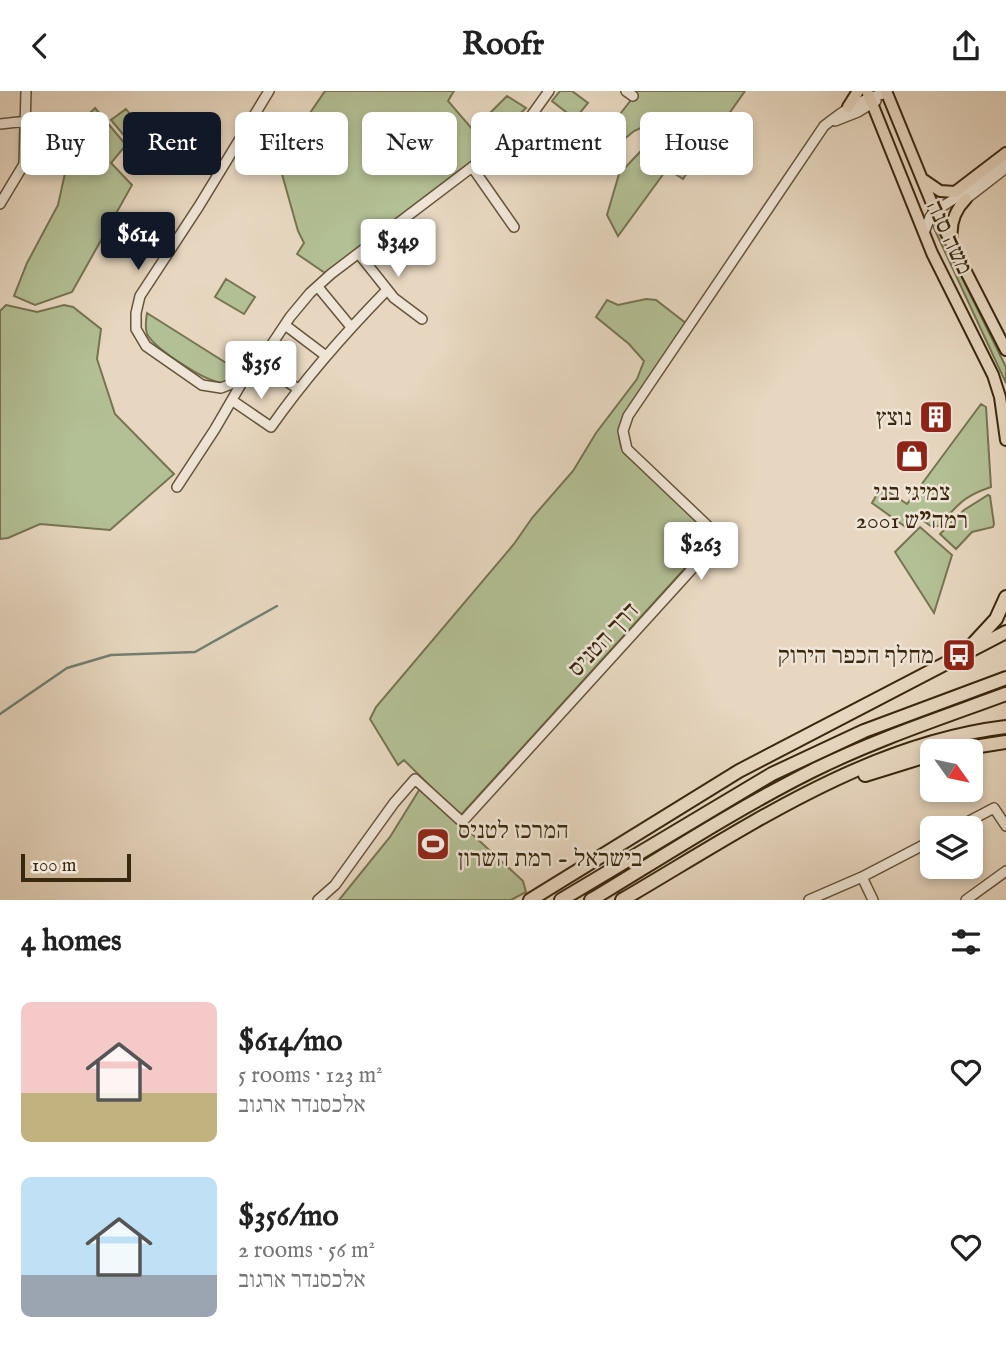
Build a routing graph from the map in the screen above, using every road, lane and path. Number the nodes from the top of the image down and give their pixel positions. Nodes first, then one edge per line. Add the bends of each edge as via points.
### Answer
1 (26, 91) edge
2 (269, 91) edge
3 (549, 91) edge
4 (887, 92) edge
5 (866, 96) edge
6 (853, 109) junction
7 (27, 112) edge
8 (534, 112) edge
9 (21, 122) edge
10 (0, 124) edge
11 (888, 147) junction
12 (1006, 153) edge
13 (1006, 159) edge
14 (471, 168) edge
15 (1006, 168) edge
16 (21, 170) edge
17 (478, 175) edge
18 (920, 176) junction
19 (966, 199) joint
20 (0, 204) edge
21 (935, 211) junction
22 (514, 227) dead end
23 (924, 233) junction
24 (954, 247) junction
25 (359, 254) junction
26 (318, 286) junction
27 (387, 290) junction
28 (422, 319) dead end
29 (285, 325) junction
30 (351, 327) junction
31 (1006, 350) edge
32 (326, 356) junction
33 (259, 362) junction
34 (244, 379) junction
35 (298, 389) junction
36 (233, 401) junction
37 (1006, 440) edge
38 (177, 487) dead end
39 (1006, 597) edge
40 (1006, 632) edge
41 (960, 656) junction
42 (1006, 678) edge
43 (1006, 694) edge
44 (1006, 727) edge
45 (1006, 739) edge
46 (984, 744) edge
47 (920, 758) edge
48 (777, 811) junction
49 (979, 816) edge
50 (1006, 826) edge
51 (920, 847) edge
52 (1006, 871) edge
53 (862, 877) junction
54 (318, 900) edge
55 (530, 900) edge
56 (561, 900) edge
57 (591, 900) edge
58 (622, 900) edge
59 (809, 900) edge
60 (873, 900) edge
61 (966, 900) edge

1 - 7 street
2 - 34 street via 140,296 136,313 136,329 146,346 202,385 221,388
3 - 8 street
4 - 5 street, דרך הטניס
4 - 18 main road, משה סנה
5 - 6 main road
5 - 6 street, דרך הטניס
5 - 11 main road, משה סנה
6 - 11 street via 872,116
6 - 54 street, דרך הטניס via 824,126 628,416 623,431 627,449 706,522 712,534 708,548 464,820 415,779 335,885
9 - 10 street
11 - 23 main road, משה סנה
12 - 18 main road via 955,192 940,191
13 - 21 street
14 - 25 street
15 - 19 street
16 - 20 street
17 - 22 street
18 - 21 main road, משה סנה
19 - 24 main road via 952,225
21 - 23 street
21 - 24 main road, משה סנה
23 - 37 main road, משה סנה via 993,376
24 - 31 main road, משה סנה
25 - 26 street
25 - 27 street
26 - 29 street
26 - 30 street
27 - 28 street
27 - 30 street
29 - 32 street
29 - 33 street
30 - 32 street
32 - 35 street
33 - 34 street
33 - 35 street
34 - 36 street
35 - 36 street via 271,427
36 - 38 street
39 - 41 highway via 986,632
40 - 41 highway
41 - 55 highway via 739,771
42 - 56 highway via 864,731 772,774
43 - 57 highway via 814,770
44 - 48 highway via 879,760
45 - 46 highway
47 - 48 highway
48 - 58 highway
49 - 50 street via 995,808
51 - 53 street
52 - 61 street
53 - 59 street
53 - 60 street

